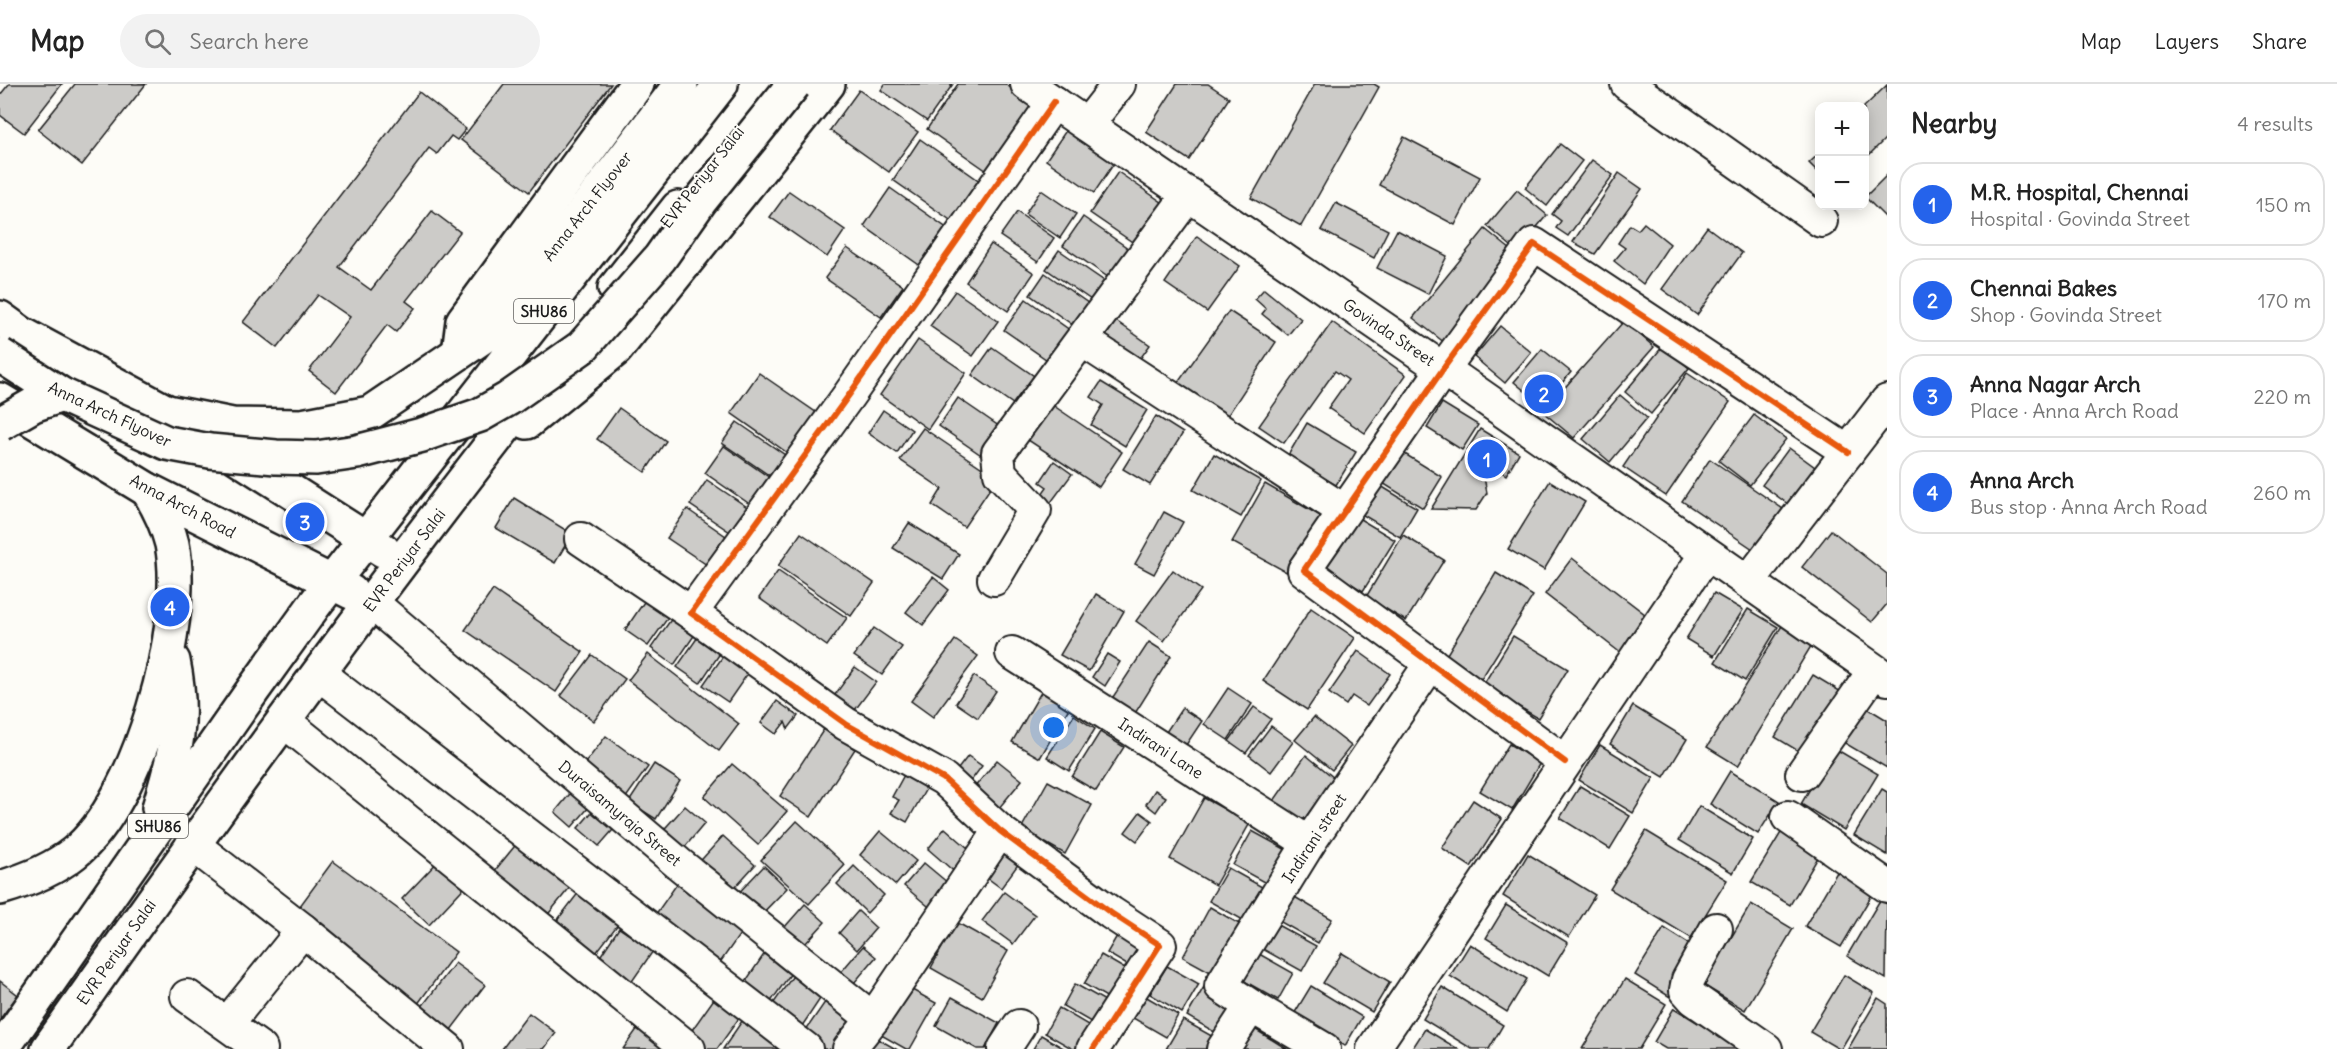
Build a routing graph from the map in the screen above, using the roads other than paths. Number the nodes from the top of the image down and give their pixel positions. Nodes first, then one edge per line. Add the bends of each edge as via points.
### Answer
1 (638, 84) edge
2 (681, 84) edge
3 (721, 84) edge
4 (776, 84) edge
5 (794, 84) edge
6 (828, 84) edge
7 (1028, 84) edge
8 (1119, 84) edge
9 (1627, 84) edge
10 (1054, 102) junction
11 (1087, 125) junction
12 (1189, 194) junction
13 (1821, 221) dead end
14 (503, 316) junction
15 (7, 336) edge
16 (1082, 340) junction
17 (459, 352) junction
18 (0, 367) edge
19 (1443, 369) junction
20 (96, 375) junction
21 (492, 376) junction
22 (62, 395) junction
23 (0, 400) edge
24 (1887, 401) edge
25 (167, 412) junction
26 (0, 424) edge
27 (62, 438) junction
28 (1848, 452) junction
29 (479, 460) junction
30 (148, 490) junction
31 (1344, 511) junction
32 (366, 538) junction
33 (581, 538) dead end
34 (1706, 555) junction
35 (402, 563) junction
36 (994, 579) dead end
37 (1748, 582) junction
38 (332, 583) junction
39 (372, 603) junction
40 (691, 613) junction
41 (170, 645) junction
42 (1012, 653) dead end
43 (1431, 663) junction
44 (319, 674) junction
45 (1880, 675) edge
46 (284, 721) junction
47 (1565, 762) junction
48 (1803, 774) dead end
49 (1788, 817) dead end
50 (1000, 831) junction
51 (151, 835) junction
52 (1309, 843) junction
53 (192, 844) junction
54 (1887, 886) edge
55 (0, 888) edge
56 (1716, 929) dead end
57 (303, 930) junction
58 (187, 996) dead end
59 (1251, 1006) junction
60 (873, 1019) junction
61 (240, 1039) edge
62 (2, 1049) edge
63 (48, 1049) edge
64 (448, 1049) edge
65 (689, 1049) edge
66 (806, 1049) edge
67 (849, 1049) edge
68 (1093, 1049) edge
69 (1223, 1049) edge
70 (1324, 1049) edge
71 (1373, 1049) edge
72 (1766, 1049) edge

1 - 17 main road via 463,321
2 - 14 main road, Anna Arch Flyover
3 - 21 main road, SHU86
4 - 29 main road, EVR Periyar Salai / SHU86
5 - 22 main road, Anna Arch Flyover, bridge via 700,201 660,258 582,347 480,415 357,452 276,458 167,443
6 - 29 main road via 616,350
7 - 10 street, Govinda Street
8 - 11 street
9 - 13 street
10 - 11 street, Govinda Street
10 - 40 street
11 - 12 street, Govinda Street
12 - 16 street
12 - 19 street, Govinda Street
14 - 17 main road, Anna Arch Flyover
14 - 21 main road
15 - 18 main road
15 - 20 main road
15 - 22 main road, Anna Arch Flyover, bridge
16 - 31 street
16 - 36 street via 998,453 1000,473 1035,510
17 - 25 main road via 370,412 302,426 232,425
19 - 28 street via 1534,244
19 - 31 street
19 - 34 street, Govinda Street
20 - 25 main road
20 - 27 main road
21 - 32 main road, SHU86
22 - 26 main road, bridge via 33,405
23 - 27 main road, Anna Arch Road
24 - 28 street
25 - 32 main road
27 - 30 main road, Anna Arch Road
28 - 37 street
29 - 35 main road, EVR Periyar Salai / SHU86
30 - 38 main road, Anna Arch Road
30 - 41 main road via 165,519 172,545
31 - 43 street via 1304,570
32 - 35 main road
32 - 38 main road, SHU86
33 - 40 street
34 - 37 street, Govinda Street
34 - 47 street
35 - 39 main road, EVR Periyar Salai / SHU86
37 - 45 street, Govinda Street
38 - 39 main road, Anna Arch Road
38 - 51 main road, SHU86
39 - 44 main road, EVR Periyar Salai / SHU86
39 - 60 street, Duraisamyraja Street via 678,863
40 - 50 street via 846,724 944,779
41 - 51 main road via 178,685 179,732
41 - 55 main road via 127,783 113,809 74,854 24,881
42 - 52 street, Indirani Lane
43 - 47 street
43 - 52 street, Indirani street
44 - 46 main road, EVR Periyar Salai / SHU86
44 - 66 street
45 - 48 street
46 - 53 main road, EVR Periyar Salai / SHU86
46 - 65 street
47 - 71 street
49 - 54 street
50 - 60 street
50 - 68 street via 1160,945
51 - 62 main road, SHU86
52 - 59 street, Indirani street via 1221,986
53 - 57 street
53 - 63 main road, EVR Periyar Salai / SHU86
56 - 72 street via 1686,990
57 - 61 street
57 - 64 street
58 - 61 street
59 - 69 street
59 - 70 street, Indirani street
60 - 67 street

